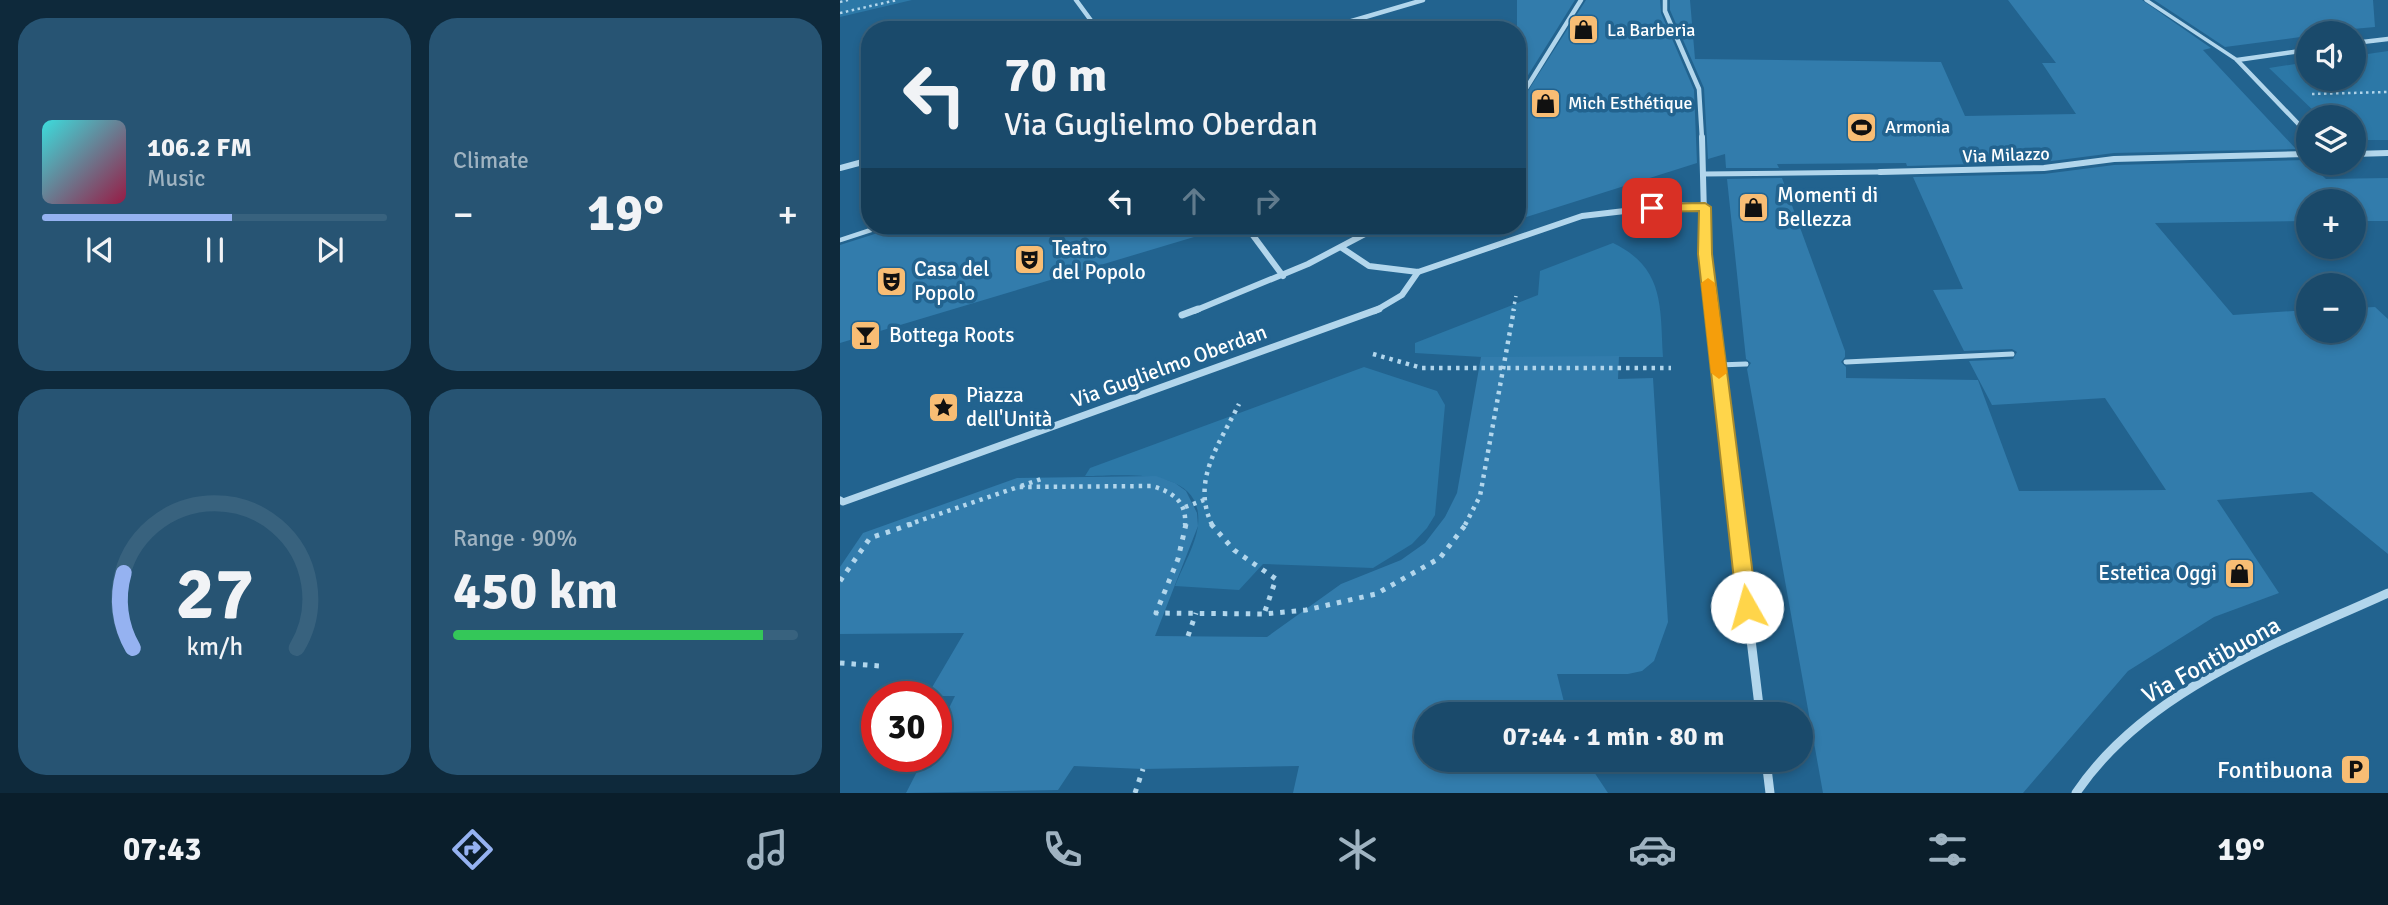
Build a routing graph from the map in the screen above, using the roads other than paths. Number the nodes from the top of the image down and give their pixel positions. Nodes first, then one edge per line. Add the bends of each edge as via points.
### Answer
1 (1076, 0) edge
2 (1423, 0) edge
3 (1581, 0) edge
4 (1665, 0) edge
5 (2146, 0) edge
6 (1091, 21) edge
7 (1352, 21) edge
8 (2388, 39) edge
9 (2366, 42) edge
10 (2296, 52) edge
11 (2237, 60) junction
12 (1526, 89) edge
13 (2296, 121) edge
14 (2366, 153) edge
15 (2388, 153) edge
16 (2296, 154) edge
17 (861, 162) edge
18 (840, 168) edge
19 (1880, 172) joint
20 (1704, 174) junction
21 (1705, 207) junction
22 (861, 233) edge
23 (1253, 235) edge
24 (1364, 235) edge
25 (840, 240) edge
26 (1342, 248) junction
27 (1418, 272) junction
28 (1283, 276) junction
29 (1182, 314) dead end
30 (2012, 354) dead end
31 (1846, 362) dead end
32 (1746, 364) dead end
33 (1718, 365) junction
34 (840, 500) edge
35 (2388, 593) edge
36 (1759, 702) edge
37 (1767, 772) edge
38 (1770, 793) edge
39 (2076, 793) edge

1 - 6 street
2 - 7 street
3 - 12 street
4 - 20 street via 1665,11 1699,89
5 - 11 lane
8 - 9 street
10 - 11 street
11 - 13 street
14 - 15 street
16 - 19 street, Via Milazzo
17 - 18 street
19 - 20 street, Via Milazzo
20 - 21 street
21 - 27 street via 1676,205 1583,216
21 - 33 street via 1705,254
22 - 25 lane
23 - 28 street
24 - 26 street
26 - 27 street via 1369,266
26 - 28 street
27 - 34 street, Via Guglielmo Oberdan via 1409,290 1377,310
28 - 29 street
30 - 31 lane
32 - 33 lane
33 - 36 street
35 - 39 street, Via Fontibuona via 2244,660 2164,708 2105,755
37 - 38 street

